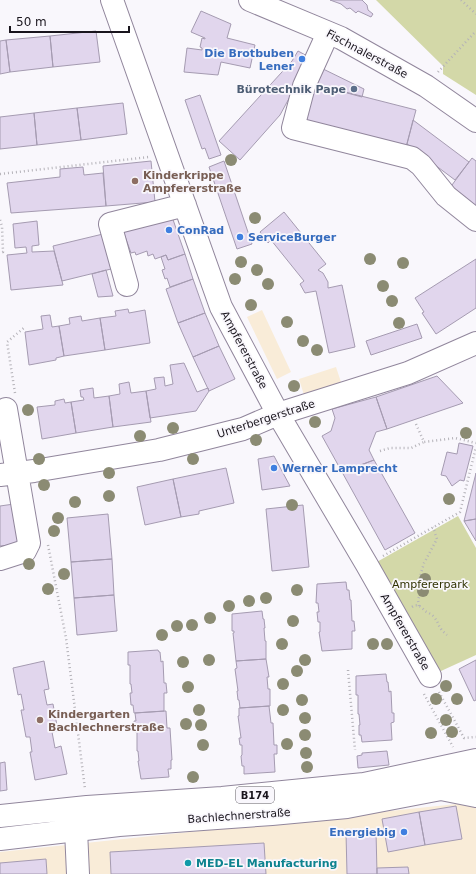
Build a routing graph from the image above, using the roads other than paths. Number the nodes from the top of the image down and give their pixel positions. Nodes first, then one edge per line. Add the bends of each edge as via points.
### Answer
1 (112, 0) edge
2 (250, 0) edge
3 (328, 33) junction
4 (476, 121) edge
5 (185, 204) junction
6 (476, 220) edge
7 (127, 285) dead end
8 (476, 343) edge
9 (10, 399) road end
10 (278, 414) junction
11 (8, 474) edge
12 (0, 559) edge
13 (430, 676) road end
14 (469, 762) edge
15 (476, 780) edge
16 (441, 790) junction
17 (476, 796) edge
18 (0, 816) edge
19 (76, 830) junction
20 (0, 839) edge
21 (78, 874) edge

1 - 5 street, Ampfererstraße
2 - 3 street, Fischnalerstraße
3 - 4 street, Fischnalerstraße via 426,86
3 - 6 street via 304,86 293,128 412,158 421,165 446,196
5 - 7 street via 110,224
5 - 10 street, Ampfererstraße via 221,306
8 - 10 street, Unterbergerstraße via 408,373
9 - 11 street
10 - 11 street, Unterbergerstraße via 243,429 159,450
10 - 13 street, Ampfererstraße
11 - 12 street via 29,543 25,551
14 - 18 street, Bachlechnerstraße / B174 via 364,784
15 - 16 street, Bachlechnerstraße / B174
16 - 17 street
16 - 19 street, Bachlechnerstraße / B174 via 347,807
19 - 20 street, Bachlechnerstraße / B174
19 - 21 street

